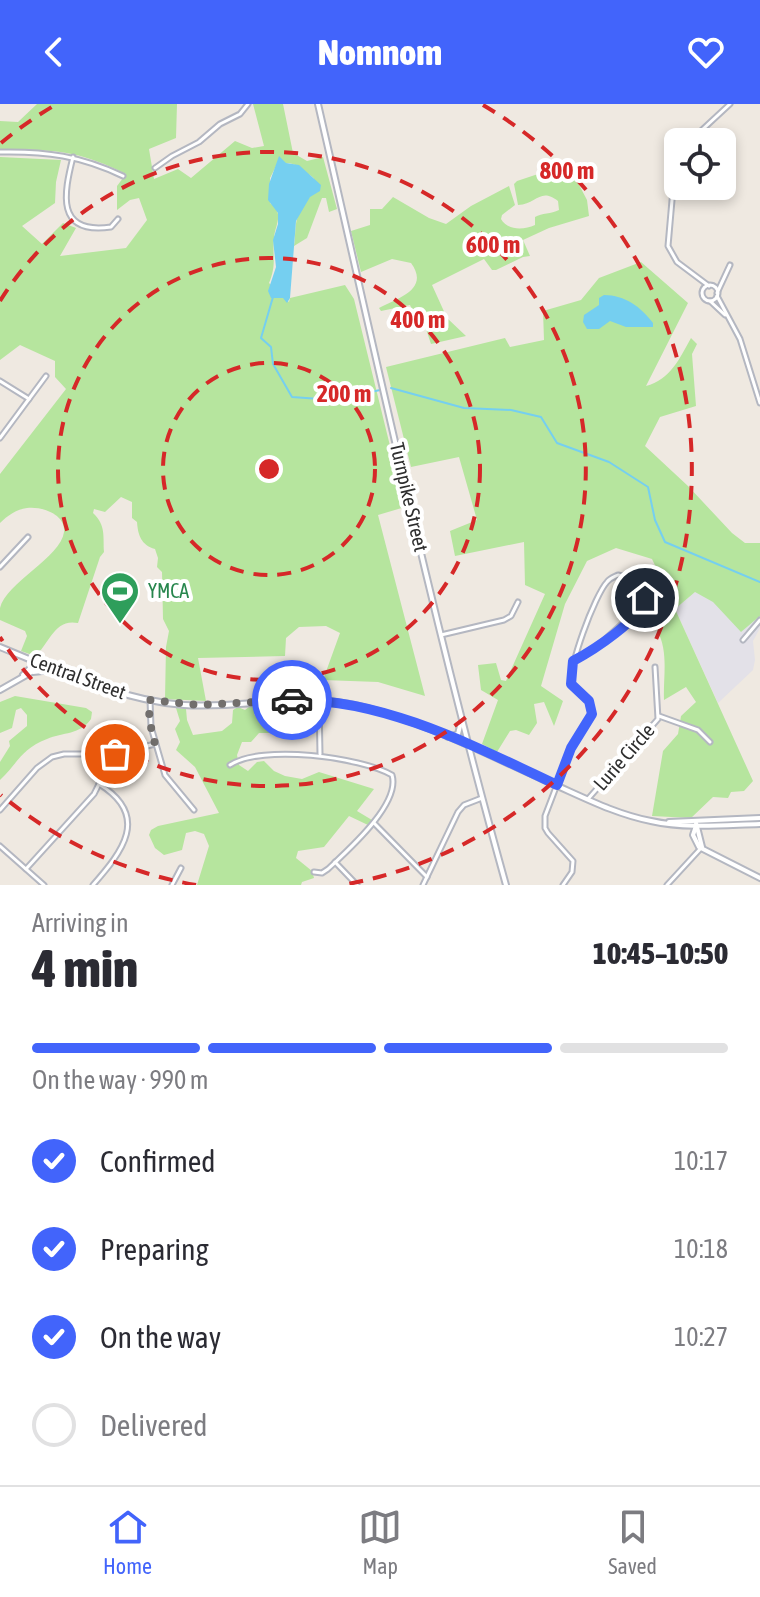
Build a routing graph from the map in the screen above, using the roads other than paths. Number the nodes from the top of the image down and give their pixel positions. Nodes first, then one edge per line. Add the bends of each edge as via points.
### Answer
1 (248, 104) edge
2 (318, 104) edge
3 (730, 104) edge
4 (704, 128) edge
5 (0, 152) edge
6 (73, 157) junction
7 (155, 168) dead end
8 (123, 176) dead end
9 (673, 200) edge
10 (118, 219) dead end
11 (730, 265) dead end
12 (694, 277) junction
13 (725, 279) junction
14 (710, 286) junction
15 (703, 291) junction
16 (717, 294) junction
17 (710, 301) junction
18 (728, 318) junction
19 (46, 376) dead end
20 (0, 381) edge
21 (29, 399) junction
22 (760, 403) edge
23 (0, 438) edge
24 (28, 537) dead end
25 (0, 567) edge
26 (518, 602) dead end
27 (760, 620) edge
28 (441, 635) junction
29 (743, 640) dead end
30 (0, 647) edge
31 (573, 661) junction
32 (38, 662) junction
33 (655, 667) dead end
34 (56, 670) junction
35 (30, 673) junction
36 (14, 682) junction
37 (0, 690) edge
38 (150, 700) junction
39 (319, 700) junction
40 (457, 704) junction
41 (659, 716) junction
42 (448, 737) junction
43 (710, 742) dead end
44 (155, 744) junction
45 (467, 746) junction
46 (320, 754) junction
47 (103, 755) junction
48 (230, 765) dead end
49 (99, 784) junction
50 (557, 785) junction
51 (482, 798) junction
52 (588, 799) junction
53 (0, 810) edge
54 (194, 810) dead end
55 (760, 818) edge
56 (374, 823) junction
57 (696, 823) junction
58 (760, 824) edge
59 (0, 846) edge
60 (702, 847) junction
61 (335, 862) junction
62 (181, 868) dead end
63 (26, 869) junction
64 (314, 872) dead end
65 (427, 877) junction
66 (760, 878) edge
67 (42, 885) edge
68 (93, 885) edge
69 (172, 885) edge
70 (357, 885) edge
71 (423, 885) edge
72 (506, 885) edge
73 (563, 885) edge
74 (667, 885) edge

1 - 7 street
2 - 28 street, Turnpike Street
3 - 4 street
5 - 6 street
6 - 8 street
6 - 10 street via 64,196 69,214 93,228 111,227
9 - 12 street via 667,242 675,260
11 - 13 street
12 - 14 street
12 - 15 street
13 - 14 street
13 - 16 street
14 - 15 street
14 - 16 street
15 - 17 street
16 - 17 street
16 - 18 street
17 - 18 street
18 - 22 street via 745,351
19 - 21 street
20 - 21 street
21 - 23 street
24 - 25 street
26 - 28 street via 504,620
27 - 29 street
28 - 40 street, Turnpike Street
30 - 32 street, Central Street
31 - 31 street via 606,582 618,575 631,578 644,592 642,608
31 - 50 street via 571,684 589,701 592,714
32 - 34 street, Central Street
32 - 35 street
32 - 36 street
33 - 41 street, Lurie Circle
34 - 35 street
34 - 38 street, Central Street
35 - 36 street
36 - 37 street
38 - 39 street, Central Street via 199,705
38 - 44 street
39 - 42 street, Central Street via 369,708
39 - 46 street
40 - 42 street, Turnpike Street via 461,727
40 - 45 street, Turnpike Street
41 - 43 street via 698,730
41 - 52 street, Lurie Circle
42 - 45 street, Central Street
44 - 47 street
44 - 54 street via 167,779
45 - 50 street, Central Street
45 - 51 street, Turnpike Street
46 - 48 street via 245,759
46 - 56 street via 392,775 393,784
47 - 49 street
47 - 53 street via 52,757
49 - 63 street
49 - 68 street via 120,803 127,829 118,857
50 - 52 street, Central Street
50 - 73 street via 544,823 573,861
51 - 65 street via 464,805 456,816
51 - 72 street, Turnpike Street
52 - 57 street, Central Street via 662,823
55 - 57 street
56 - 61 street
56 - 65 street
57 - 58 street
57 - 60 street
59 - 63 street
60 - 66 street
60 - 74 street
61 - 64 street
61 - 70 street
62 - 69 street
63 - 67 street
65 - 71 street

